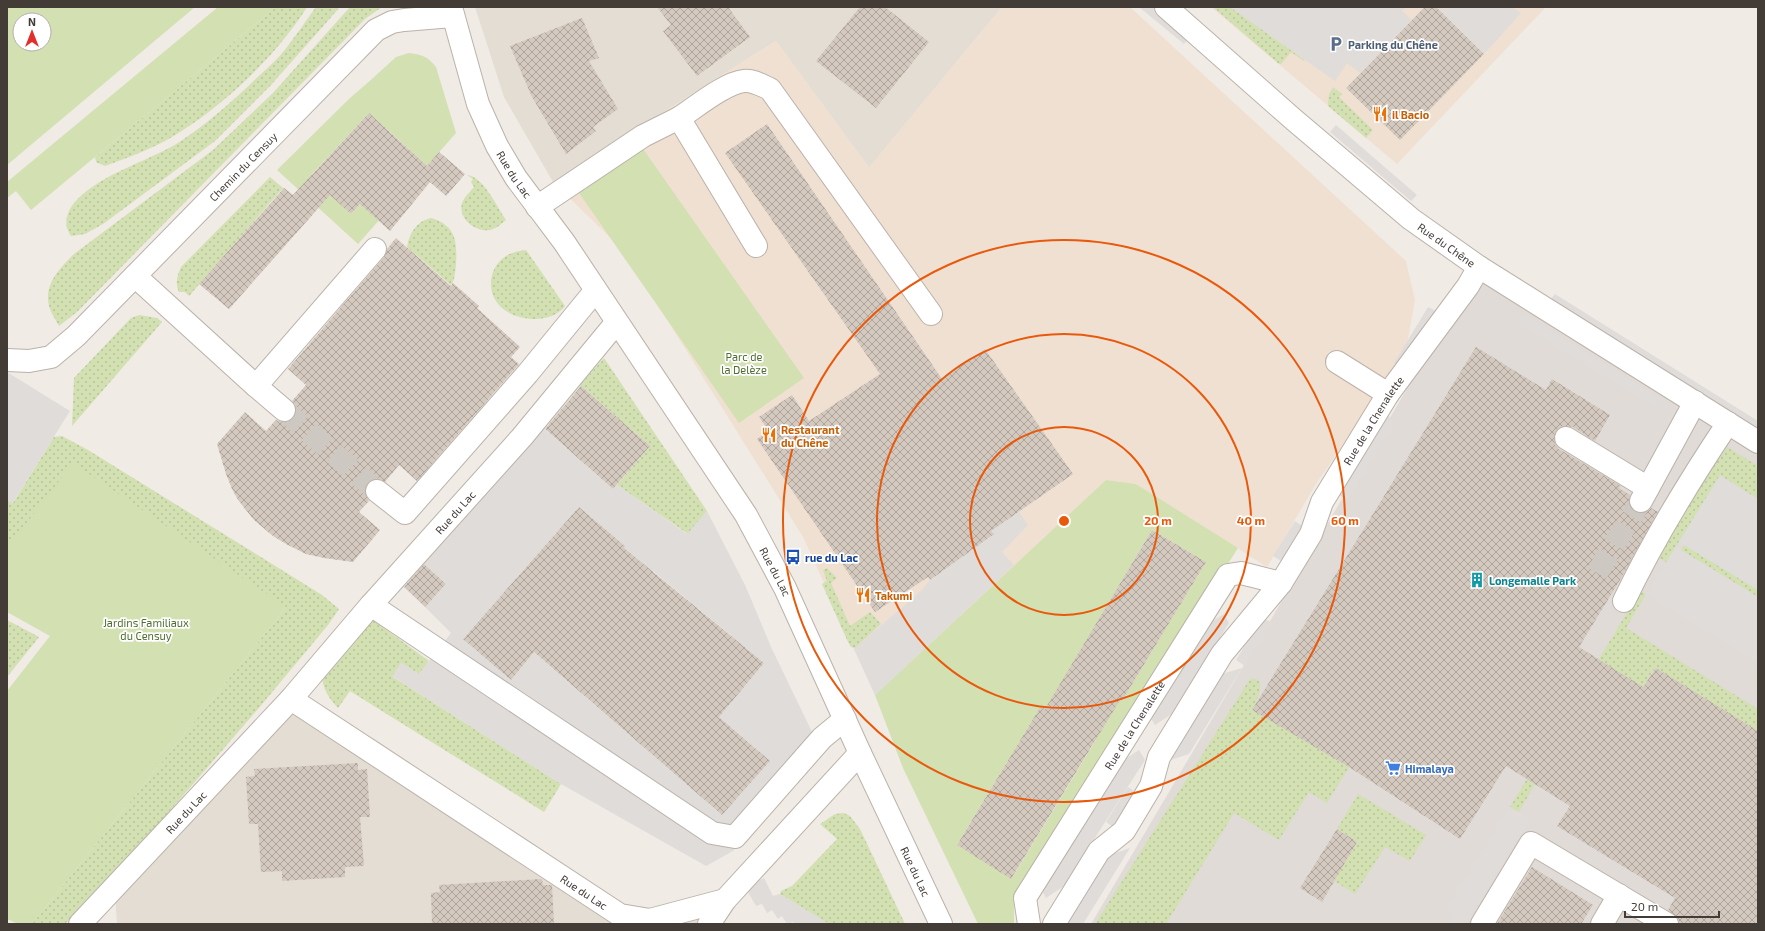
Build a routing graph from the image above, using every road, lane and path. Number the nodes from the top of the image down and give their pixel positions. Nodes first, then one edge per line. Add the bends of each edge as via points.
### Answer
1 (1166, 7) edge
2 (452, 11) edge
3 (679, 118) junction
4 (537, 207) junction
5 (756, 246) dead end
6 (375, 249) dead end
7 (1479, 267) junction
8 (135, 276) junction
9 (595, 291) junction
10 (931, 314) dead end
11 (616, 323) junction
12 (7, 360) edge
13 (1337, 362) dead end
14 (256, 386) junction
15 (1388, 394) junction
16 (1695, 402) junction
17 (284, 410) tunnel mouth
18 (1728, 423) junction
19 (1566, 438) dead end
20 (1758, 442) edge
21 (377, 491) tunnel mouth
22 (1281, 583) junction
23 (1624, 601) dead end
24 (371, 605) junction
25 (291, 699) junction
26 (846, 719) junction
27 (860, 752) junction
28 (1619, 895) junction
29 (725, 900) junction
30 (648, 922) edge
31 (80, 924) edge
32 (709, 924) edge
33 (941, 924) edge
34 (1028, 924) edge
35 (1054, 924) edge
36 (1482, 924) edge
37 (1602, 924) edge
38 (1667, 924) edge

1 - 7 street, Rue du Chêne via 1411,219
2 - 4 street, Rue du Lac via 478,104 497,146
2 - 8 street, Chemin du Censuy via 392,22 376,30
3 - 4 street via 643,136
3 - 5 street
3 - 10 street via 729,85 744,81 758,83 770,89
4 - 9 street, Rue du Lac via 564,242
6 - 14 street
7 - 15 street, Rue de la Chenalette via 1468,286
7 - 16 street, Rue du Chêne
8 - 12 street, Chemin du Censuy via 76,336 51,357 29,361
8 - 14 street
9 - 11 street, Rue du Lac
9 - 21 street via 528,373 405,513
11 - 24 street, Rue du Lac via 522,437
11 - 26 street, Rue du Lac via 746,515 785,588
13 - 15 street
14 - 17 street
15 - 22 street, Rue de la Chenalette via 1322,502 1311,534
16 - 18 street, Rue du Chêne
16 - 19 street via 1644,495
18 - 20 street, Rue du Chêne
18 - 23 street via 1639,570
22 - 34 street, Rue de la Chenalette via 1241,573 1228,575 1025,898
22 - 35 street, Rue de la Chenalette via 1222,654 1159,757 1152,786 1124,831 1099,851
24 - 25 street, Rue du Lac
24 - 26 street via 712,833 735,837 822,738
25 - 30 street, Rue du Lac via 620,914
25 - 31 street, Rue du Lac
26 - 27 street, Rue du Lac
27 - 29 street
27 - 33 street, Rue du Lac
28 - 36 street via 1532,843
28 - 37 street
28 - 38 street
29 - 30 street, Rue du Lac
29 - 32 street

